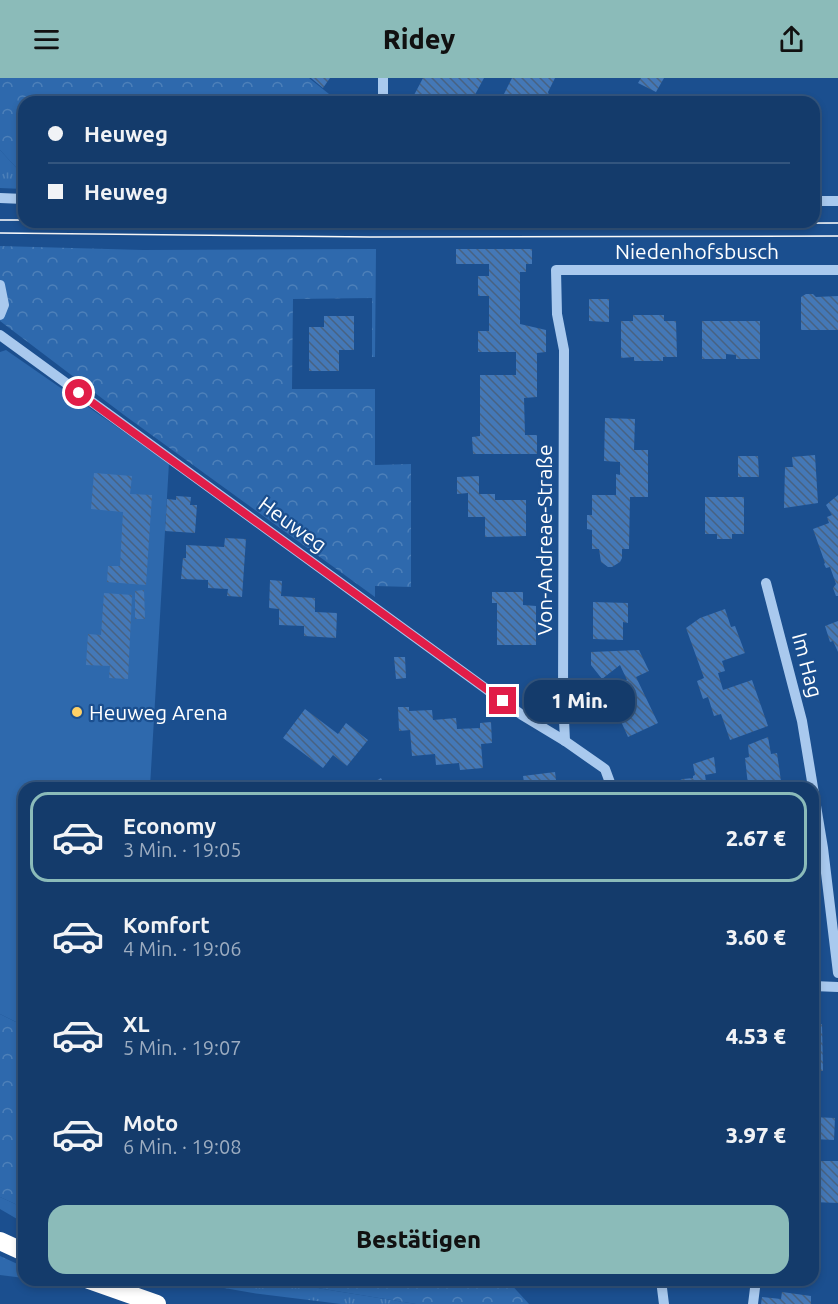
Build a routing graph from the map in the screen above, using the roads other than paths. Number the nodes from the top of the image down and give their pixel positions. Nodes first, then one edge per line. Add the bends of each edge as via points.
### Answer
1 (383, 78) edge
2 (383, 96) edge
3 (0, 198) edge
4 (18, 199) edge
5 (820, 201) edge
6 (838, 201) edge
7 (556, 270) joint
8 (838, 270) edge
9 (0, 285) edge
10 (0, 315) edge
11 (0, 335) edge
12 (766, 583) dead end
13 (565, 741) junction
14 (609, 782) edge
15 (813, 782) edge
16 (819, 819) edge
17 (838, 973) edge
18 (819, 986) edge
19 (838, 987) edge
20 (0, 1241) edge
21 (18, 1249) edge
22 (106, 1286) edge
23 (662, 1286) edge
24 (755, 1286) edge
25 (157, 1304) edge
26 (664, 1304) edge
27 (753, 1304) edge

1 - 2 street
3 - 4 street
5 - 6 street
7 - 8 street, Niedenhofsbusch
7 - 13 street, Von-Andreae-Straße via 557,314 564,350
9 - 10 street via 4,305
11 - 13 street, Heuweg via 522,716
12 - 15 street, Im Hag via 802,721
13 - 14 street via 604,769
16 - 17 street, Im Hag
18 - 19 street
20 - 21 highway
22 - 25 highway
23 - 26 street
24 - 27 street

